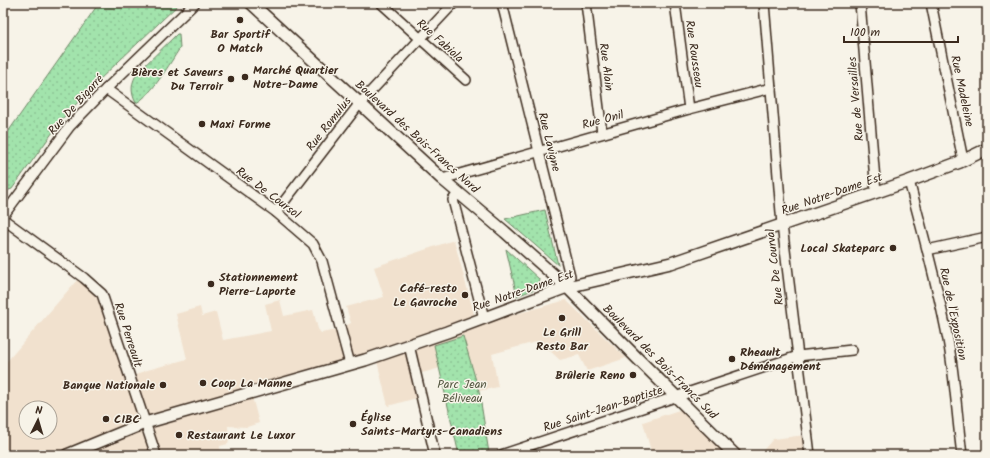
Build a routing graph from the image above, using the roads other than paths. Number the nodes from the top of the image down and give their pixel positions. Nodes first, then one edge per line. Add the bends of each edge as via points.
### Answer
1 (187, 3) edge
2 (195, 3) edge
3 (251, 3) edge
4 (381, 3) edge
5 (454, 3) edge
6 (502, 3) edge
7 (586, 3) edge
8 (675, 3) edge
9 (764, 3) edge
10 (860, 3) edge
11 (931, 3) edge
12 (178, 19) junction
13 (420, 39) junction
14 (466, 80) dead end
15 (771, 88) junction
16 (106, 89) junction
17 (360, 103) junction
18 (690, 109) junction
19 (602, 133) junction
20 (987, 149) edge
21 (538, 150) junction
22 (964, 160) junction
23 (442, 179) junction
24 (909, 181) junction
25 (876, 192) junction
26 (458, 193) junction
27 (276, 212) junction
28 (3, 218) edge
29 (782, 225) junction
30 (987, 237) edge
31 (927, 250) junction
32 (567, 287) junction
33 (484, 318) junction
34 (409, 345) junction
35 (852, 350) dead end
36 (798, 356) junction
37 (350, 364) junction
38 (675, 397) junction
39 (145, 423) junction
40 (67, 455) edge
41 (156, 455) edge
42 (435, 455) edge
43 (501, 455) edge
44 (735, 455) edge
45 (810, 455) edge
46 (962, 455) edge

1 - 12 street, Rue De Bigarré
2 - 12 street, Rue De Bigarré
3 - 17 street, Boulevard des Bois-Francs Nord
4 - 13 street, Rue Fabiola
5 - 13 street, Rue Romulus
6 - 21 street, Rue Lavigne
7 - 19 street, Rue Alain
8 - 18 street, Rue Rousseau
9 - 15 street, Rue De Courval
10 - 25 street, Rue de Versailles
11 - 22 street, Rue Madeleine
12 - 16 street, Rue De Bigarré
13 - 14 street, Rue Fabiola
13 - 17 street, Rue Romulus
15 - 18 street, Rue Onil
15 - 29 street, Rue De Courval
16 - 27 street, Rue De Coursol
16 - 28 street, Rue De Bigarré via 70,126
17 - 23 street, Boulevard des Bois-Francs Nord
17 - 27 street, Rue Romulus
18 - 19 street, Rue Onil
19 - 21 street, Rue Onil
20 - 22 street, Rue Notre-Dame Est
21 - 23 street, Rue Onil
21 - 32 street, Rue Lavigne via 570,276
22 - 24 street, Rue Notre-Dame Est
23 - 26 street, Boulevard des Bois-Francs Nord
24 - 25 street, Rue Notre-Dame Est
24 - 31 street, Rue de l'Exposition
25 - 29 street, Rue Notre-Dame Est
26 - 32 street, Boulevard des Bois-Francs Nord
26 - 33 street via 453,200
27 - 37 street, Rue De Coursol via 313,244 322,262
28 - 39 street, Rue Perreault via 102,294
29 - 32 street, Rue Notre-Dame Est via 671,263
29 - 36 street, Rue De Courval
30 - 31 street
31 - 46 street, Rue de l'Exposition via 948,340
32 - 33 street, Rue Notre-Dame Est
32 - 38 street, Boulevard des Bois-Francs Sud
33 - 34 street, Rue Notre-Dame Est
34 - 37 street, Rue Notre-Dame Est
34 - 42 street
35 - 36 street, Rue Saint-Jean-Baptiste
36 - 38 street, Rue Saint-Jean-Baptiste
36 - 45 street, Rue De Courval
37 - 39 street, Rue Notre-Dame Est
38 - 43 street, Rue Saint-Jean-Baptiste
38 - 44 street, Boulevard des Bois-Francs Sud
39 - 40 street, Rue Notre-Dame Est
39 - 41 street, Rue Perreault

